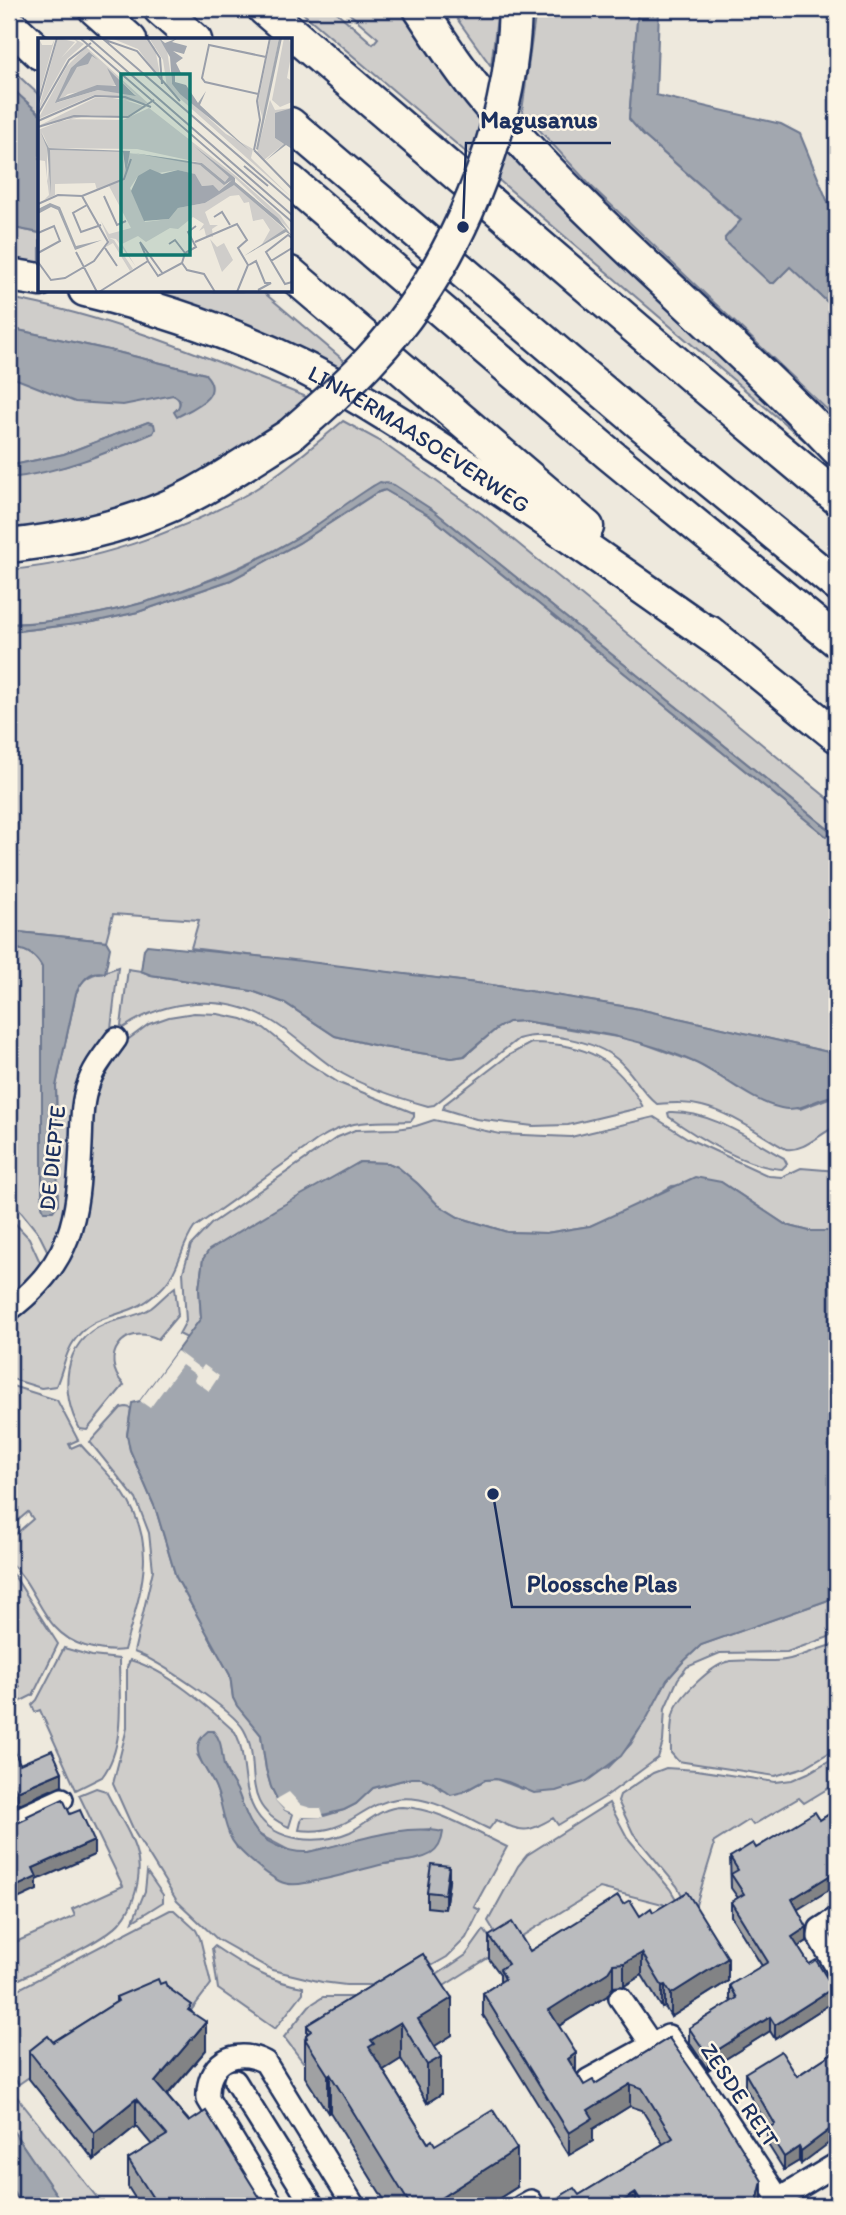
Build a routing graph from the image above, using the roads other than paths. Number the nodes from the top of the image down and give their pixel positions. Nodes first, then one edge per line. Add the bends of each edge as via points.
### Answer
1 (94, 9) edge
2 (160, 9) edge
3 (264, 9) edge
4 (420, 9) edge
5 (514, 9) edge
6 (9, 24) edge
7 (128, 38) edge
8 (193, 38) edge
9 (38, 51) edge
10 (292, 126) edge
11 (292, 183) edge
12 (9, 275) edge
13 (292, 275) edge
14 (38, 281) edge
15 (92, 292) edge
16 (837, 449) edge
17 (837, 498) edge
18 (9, 546) edge
19 (837, 585) edge
20 (837, 641) edge
21 (723, 645) junction
22 (837, 736) edge
23 (116, 1039) dead end
24 (9, 1310) edge
25 (62, 1799) edge
26 (9, 1823) edge
27 (837, 1918) edge
28 (837, 1968) edge
29 (620, 1998) dead end
30 (652, 2045) junction
31 (588, 2080) edge
32 (235, 2081) dead end
33 (837, 2164) edge
34 (778, 2203) edge
35 (273, 2206) edge
36 (313, 2206) edge
37 (354, 2206) edge

1 - 7 highway
2 - 8 highway
3 - 17 highway
4 - 16 highway via 486,101 527,148
5 - 18 highway, bridge via 510,61 487,161 441,262 374,357 290,435 192,494 141,517 90,532
6 - 9 highway
10 - 19 highway
11 - 20 highway via 609,454
12 - 14 highway
13 - 21 highway
15 - 21 highway, LINKERMAASOEVERWEG via 227,335 341,388 503,491
21 - 22 highway
23 - 24 street, DE DIEPTE via 87,1086 79,1190 66,1244 33,1292
25 - 26 street
27 - 28 street via 820,1929 819,1937
29 - 30 street
30 - 31 street
30 - 34 street, ZESDE REIT via 668,2036
32 - 36 street
33 - 34 street
35 - 37 street via 208,2099 211,2074 230,2058 242,2055 265,2062

